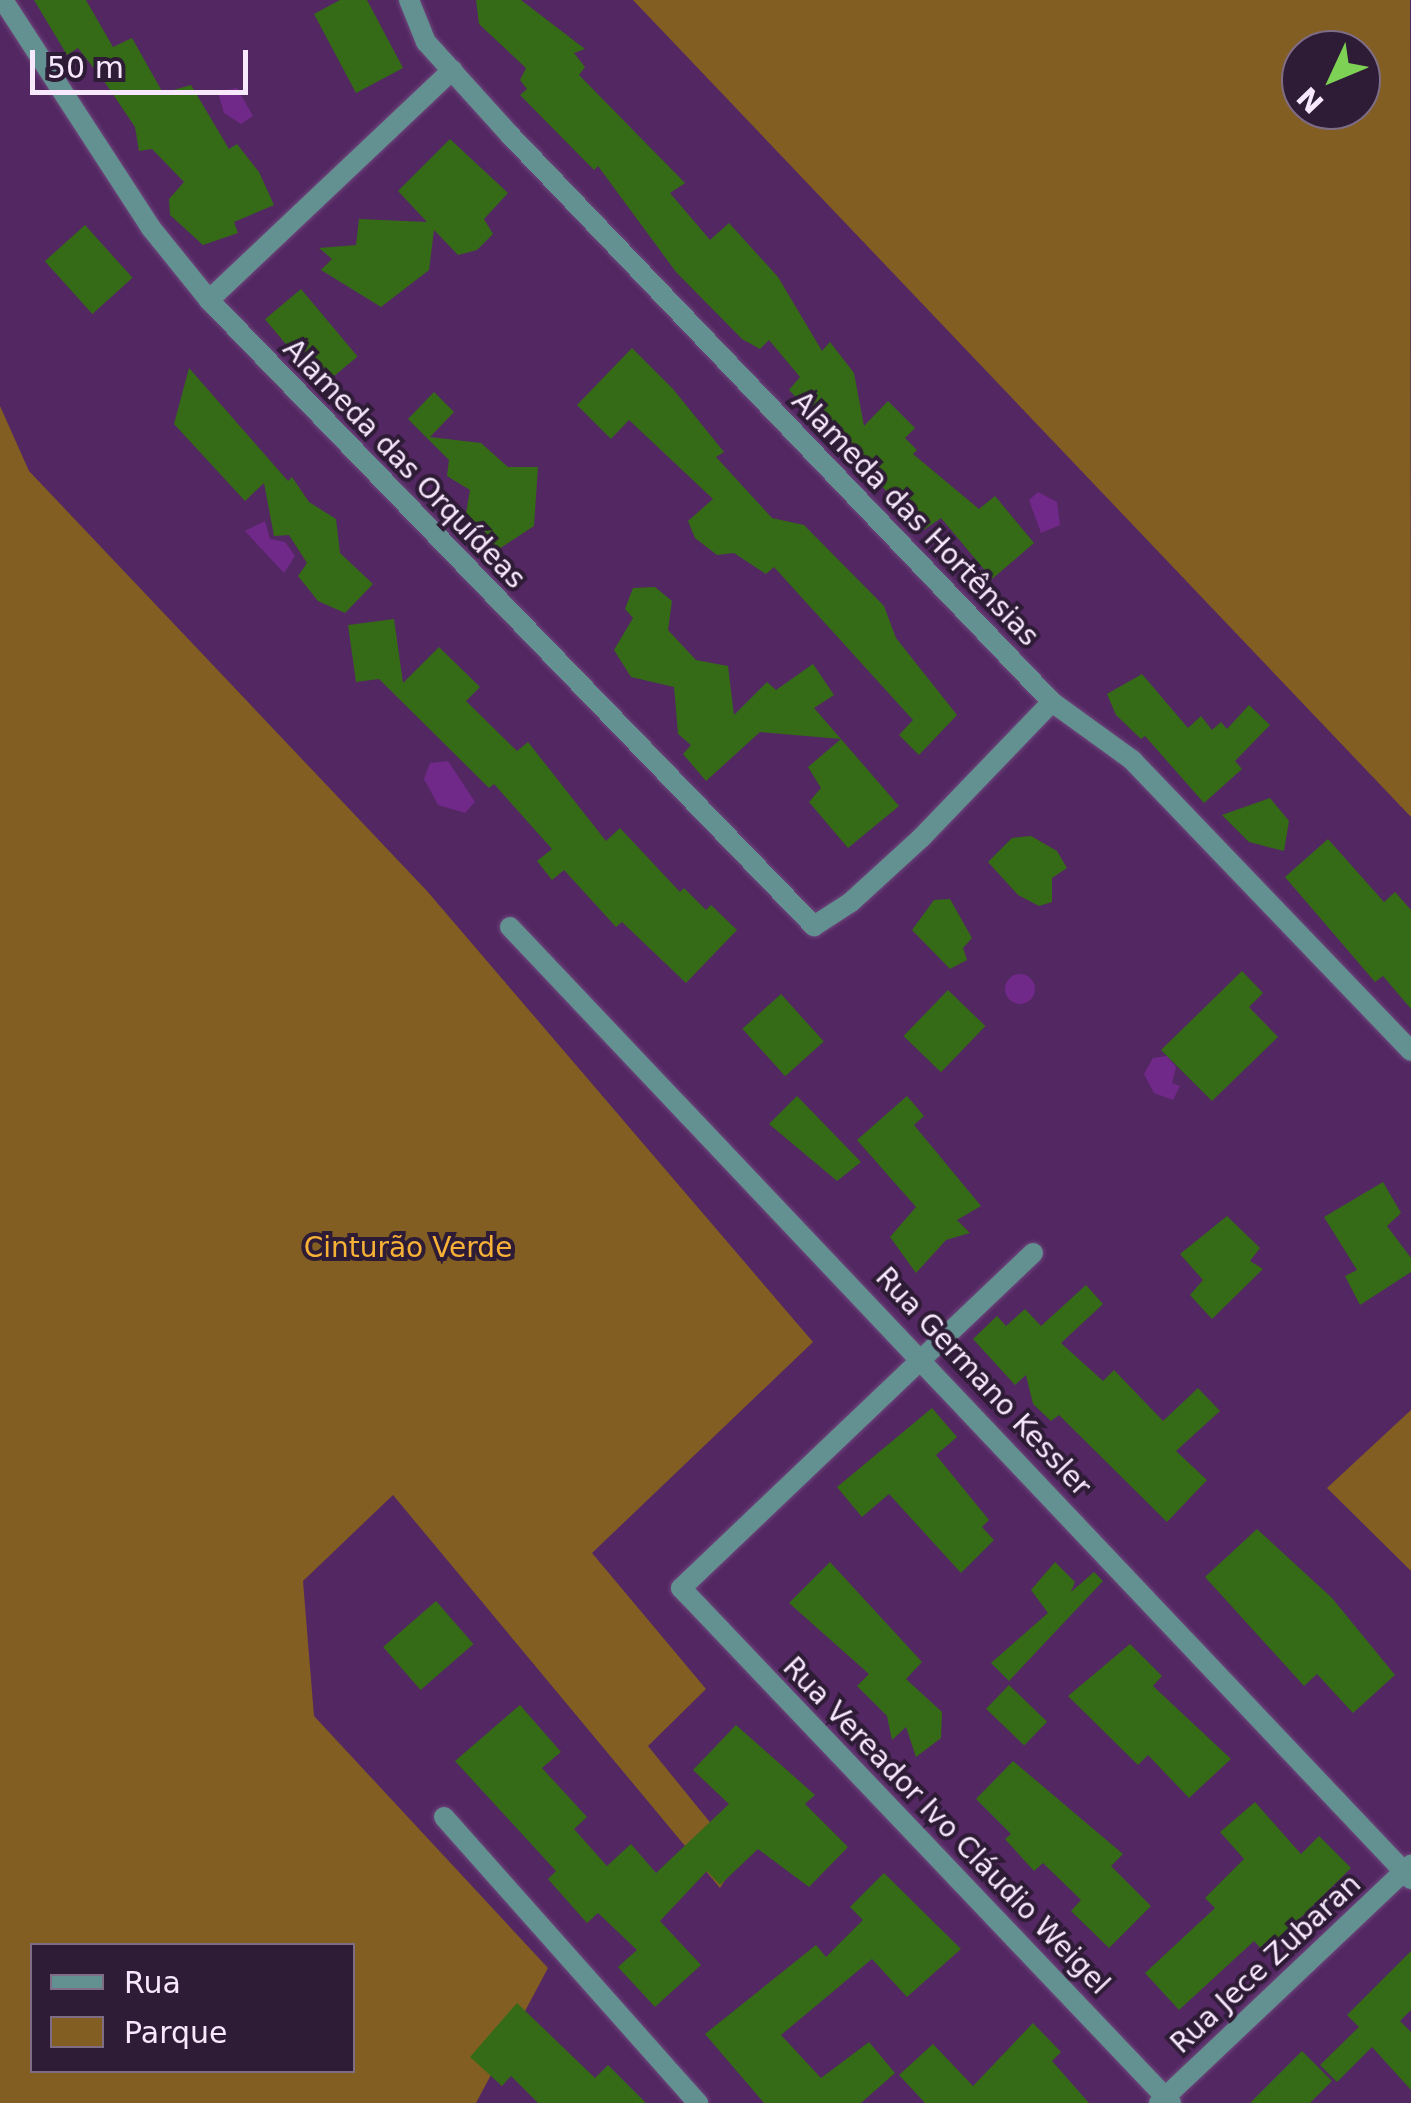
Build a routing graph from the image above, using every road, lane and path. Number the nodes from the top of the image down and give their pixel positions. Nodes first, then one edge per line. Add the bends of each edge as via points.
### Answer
1 (4, 0) edge
2 (410, 0) edge
3 (452, 70) junction
4 (209, 300) junction
5 (1052, 702) junction
6 (510, 927) dead end
7 (1411, 1051) edge
8 (1033, 1253) dead end
9 (924, 1358) junction
10 (444, 1818) dead end
11 (1409, 1872) edge
12 (1165, 2101) edge
13 (698, 2103) edge

1 - 4 street, Alameda das Orquídeas via 151,228
2 - 3 street, Alameda das Hortênsias via 426,42
3 - 4 street
3 - 5 street, Alameda das Hortênsias
4 - 5 street, Alameda das Orquídeas via 814,926 921,838
5 - 7 street, Alameda das Hortênsias via 1132,760
6 - 9 street, Rua Germano Kessler
8 - 9 street
9 - 11 street, Rua Germano Kessler
9 - 12 street, Rua Vereador Ivo Cláudio Weigel via 680,1588
10 - 13 street
11 - 12 street, Rua Jece Zubaran

